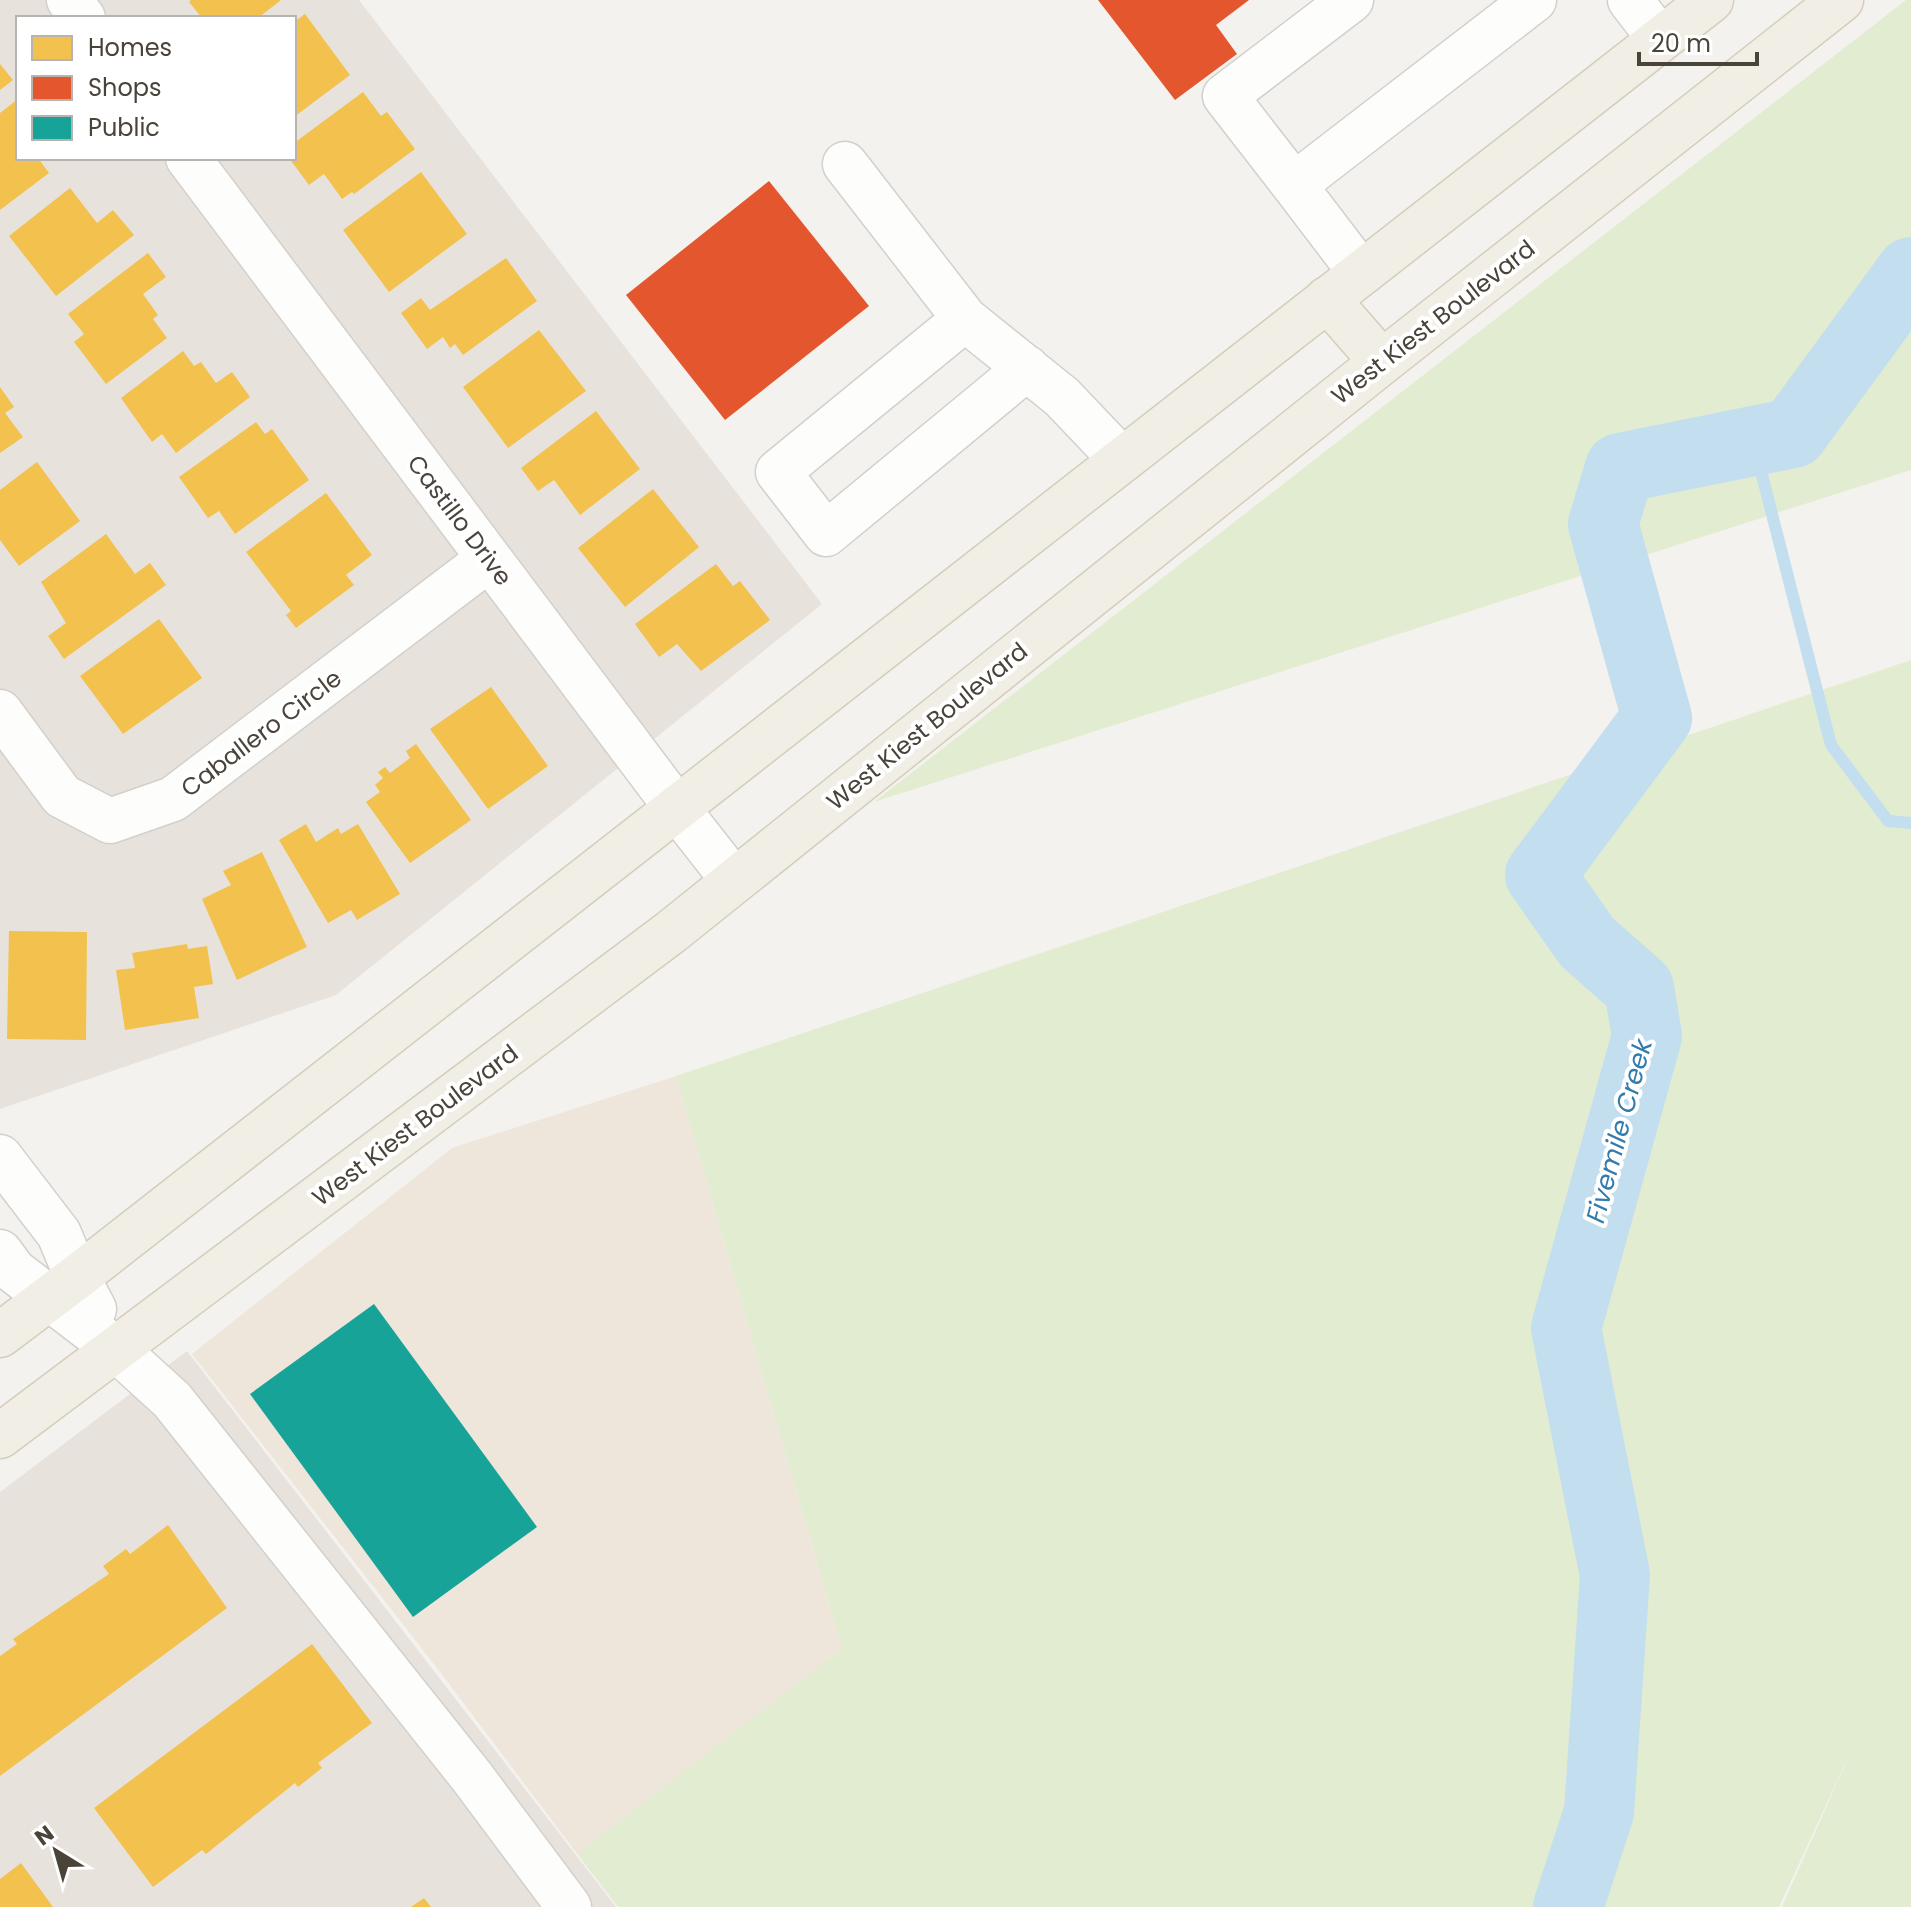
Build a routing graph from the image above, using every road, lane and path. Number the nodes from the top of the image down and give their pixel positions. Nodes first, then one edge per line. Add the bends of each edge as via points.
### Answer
1 (69, 0) edge
2 (1351, 0) edge
3 (1534, 0) edge
4 (1630, 0) edge
5 (1711, 0) edge
6 (1841, 0) edge
7 (81, 16) edge
8 (1660, 39) junction
9 (190, 160) edge
10 (845, 164) dead end
11 (1294, 185) junction
12 (1361, 273) junction
13 (1327, 299) junction
14 (965, 319) junction
15 (1382, 362) junction
16 (1027, 368) junction
17 (1122, 460) junction
18 (489, 559) junction
19 (0, 712) edge
20 (676, 807) junction
21 (734, 881) junction
22 (0, 1157) edge
23 (0, 1252) edge
24 (64, 1287) junction
25 (0, 1335) edge
26 (116, 1349) junction
27 (0, 1436) edge
28 (569, 1907) edge

1 - 7 street
2 - 11 street via 1225,96
3 - 11 street
4 - 8 street
5 - 8 main road
6 - 15 main road, West Kiest Boulevard
8 - 12 main road
9 - 18 street, Castillo Drive
10 - 14 street
11 - 12 street
12 - 13 main road
13 - 15 main road
13 - 17 main road
14 - 16 street
14 - 16 street via 778,472 826,534
15 - 21 main road, West Kiest Boulevard
16 - 17 street
17 - 20 main road
18 - 19 street, Caballero Circle via 173,799 110,821 62,796
18 - 20 street, Castillo Drive
20 - 21 street, Castillo Drive
20 - 24 main road
21 - 26 main road, West Kiest Boulevard
22 - 24 street via 59,1234
23 - 24 street via 14,1271
24 - 25 main road
24 - 26 street
26 - 27 main road, West Kiest Boulevard
26 - 28 street via 172,1400

